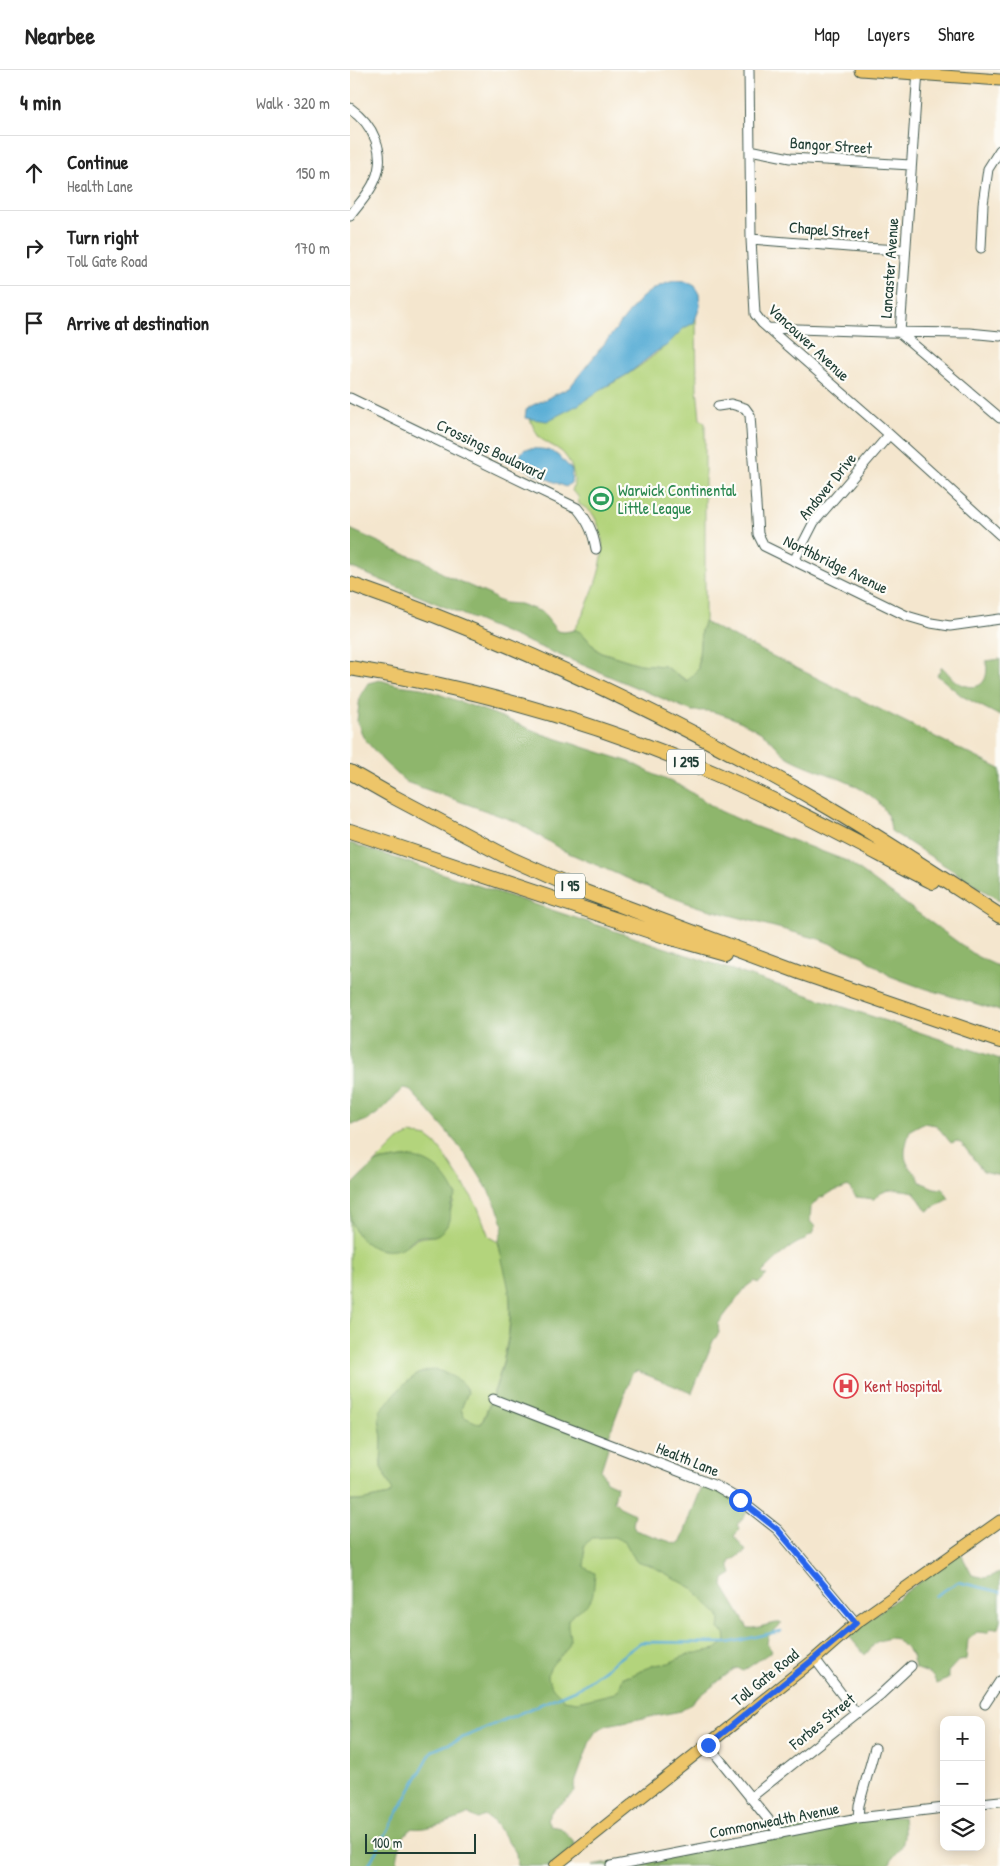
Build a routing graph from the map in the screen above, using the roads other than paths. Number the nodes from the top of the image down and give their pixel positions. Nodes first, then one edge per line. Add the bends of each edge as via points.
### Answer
1 (749, 70) edge
2 (860, 70) edge
3 (918, 72) edge
4 (1000, 80) edge
5 (350, 108) edge
6 (750, 150) junction
7 (1000, 150) edge
8 (911, 165) junction
9 (350, 216) edge
10 (751, 239) junction
11 (981, 248) dead end
12 (905, 250) junction
13 (768, 328) junction
14 (900, 333) junction
15 (1000, 336) edge
16 (350, 398) edge
17 (718, 406) dead end
18 (1000, 418) edge
19 (890, 435) junction
20 (1000, 535) edge
21 (596, 549) dead end
22 (794, 561) junction
23 (350, 580) edge
24 (350, 584) edge
25 (409, 606) junction
26 (1000, 620) edge
27 (350, 668) edge
28 (350, 772) edge
29 (350, 830) edge
30 (1000, 916) edge
31 (802, 973) junction
32 (1000, 1041) edge
33 (493, 1399) dead end
34 (1000, 1521) edge
35 (856, 1623) junction
36 (815, 1658) junction
37 (911, 1666) dead end
38 (1000, 1681) edge
39 (985, 1704) dead end
40 (856, 1713) junction
41 (708, 1745) junction
42 (876, 1748) dead end
43 (750, 1798) junction
44 (1000, 1802) edge
45 (985, 1804) edge
46 (940, 1808) edge
47 (858, 1818) junction
48 (780, 1834) junction
49 (555, 1866) edge
50 (611, 1866) edge

1 - 6 street, Vancouver Avenue
2 - 3 main road
3 - 4 main road
3 - 8 street, Lancaster Avenue
5 - 9 street via 372,129 378,143 380,165 375,181
6 - 8 street, Bangor Street via 790,158
6 - 10 street, Vancouver Avenue
7 - 11 street via 988,169
8 - 12 street, Lancaster Avenue
10 - 12 street, Chapel Street
10 - 13 street, Vancouver Avenue via 755,314
12 - 14 street, Lancaster Avenue
13 - 14 street
13 - 19 street, Vancouver Avenue
14 - 15 street
14 - 18 street, Lancaster Avenue
16 - 21 street, Crossings Boulavard via 577,508 593,533
17 - 22 street, Northbridge Avenue via 731,404 745,408 750,415 758,534 764,546
19 - 20 street, Vancouver Avenue
19 - 22 street, Andover Drive via 814,522
22 - 26 street, Northbridge Avenue via 907,616 931,623 950,626
23 - 25 highway
24 - 25 highway
25 - 30 highway via 553,665 700,736 828,807
27 - 30 highway, I 295 via 485,697 589,727 665,754 795,810
28 - 31 highway, I 95 via 511,859 560,881
29 - 31 highway via 668,938
31 - 32 highway, I 95
33 - 35 street, Health Lane via 716,1486 740,1500 778,1530
34 - 35 main road, Toll Gate Road
35 - 36 main road, Toll Gate Road
36 - 40 street
36 - 41 main road, Toll Gate Road
37 - 40 street, Forbes Street
38 - 39 street
40 - 43 street, Forbes Street
41 - 43 street
41 - 49 main road, Toll Gate Road
42 - 47 street
43 - 48 street
44 - 45 street
46 - 47 street, Commonwealth Avenue
47 - 48 street, Commonwealth Avenue
48 - 50 street, Commonwealth Avenue

